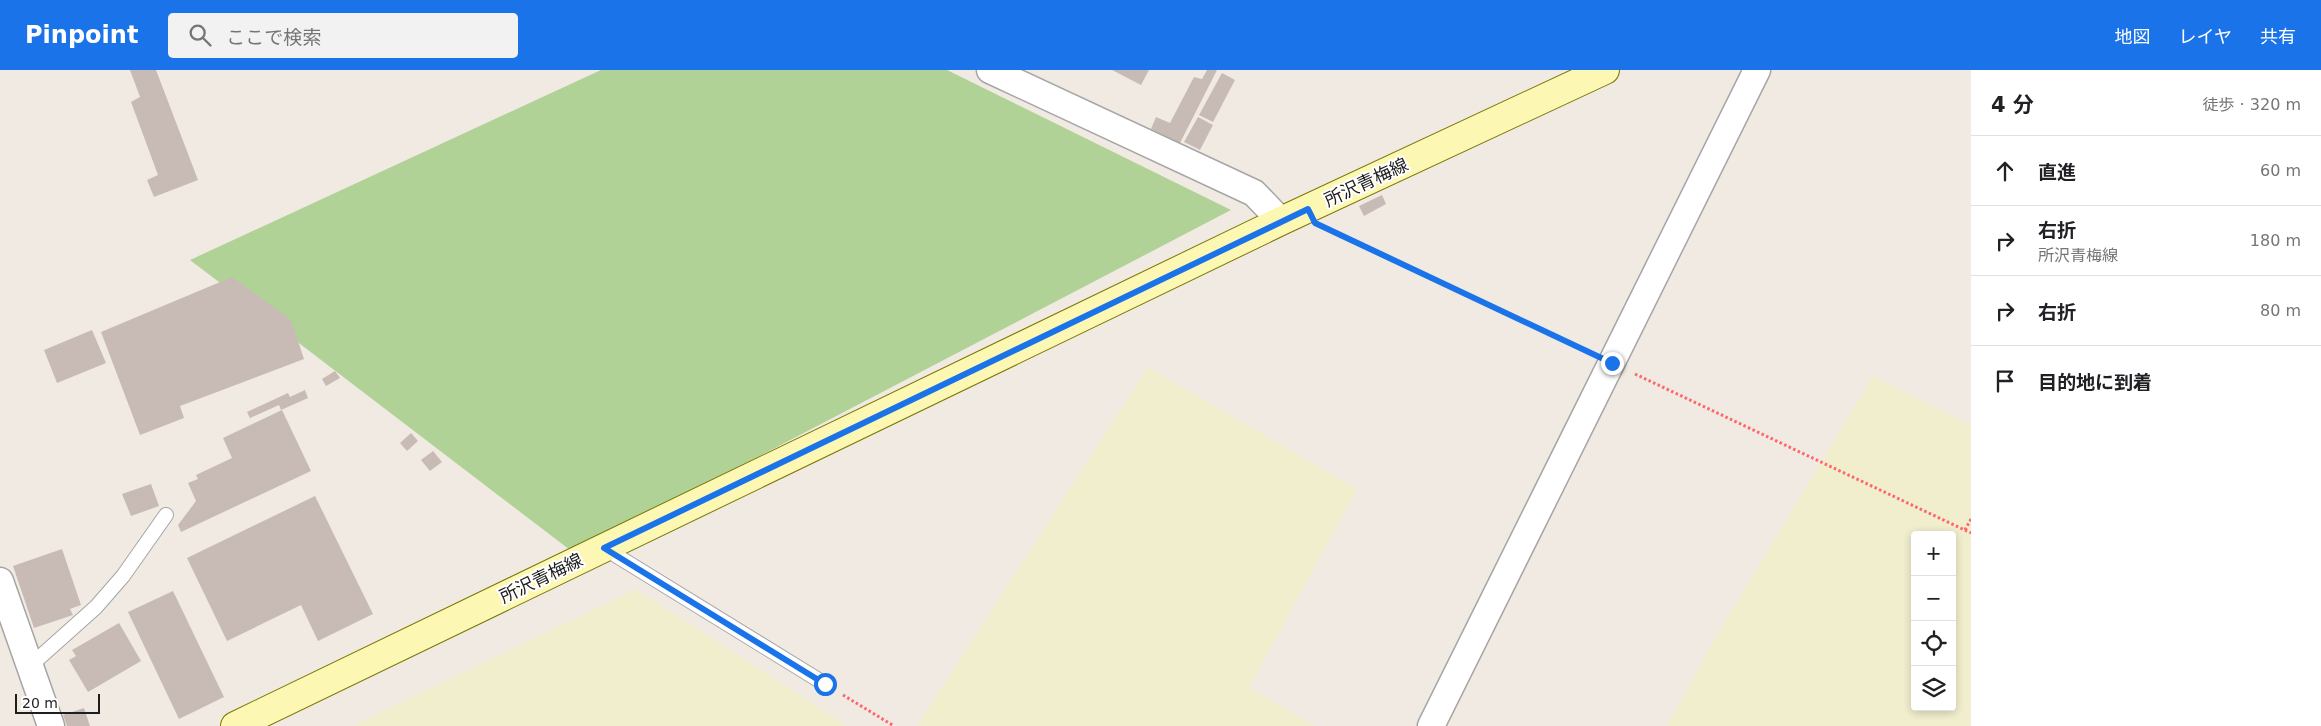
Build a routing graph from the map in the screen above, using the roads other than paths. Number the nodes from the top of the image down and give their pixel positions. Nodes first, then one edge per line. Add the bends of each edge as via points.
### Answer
1 (990, 70) edge
2 (1605, 70) edge
3 (1757, 70) edge
4 (1281, 222) junction
5 (166, 515) dead end
6 (604, 548) junction
7 (0, 581) edge
8 (30, 666) junction
9 (825, 684) road end
10 (51, 726) edge
11 (235, 726) edge
12 (1431, 726) edge

1 - 4 street via 1254,194
2 - 4 main road, 所沢青梅線
3 - 12 street
4 - 6 main road, 所沢青梅線
5 - 8 lane via 123,576 96,607
6 - 9 lane
6 - 11 main road, 所沢青梅線
7 - 8 street
8 - 10 street

